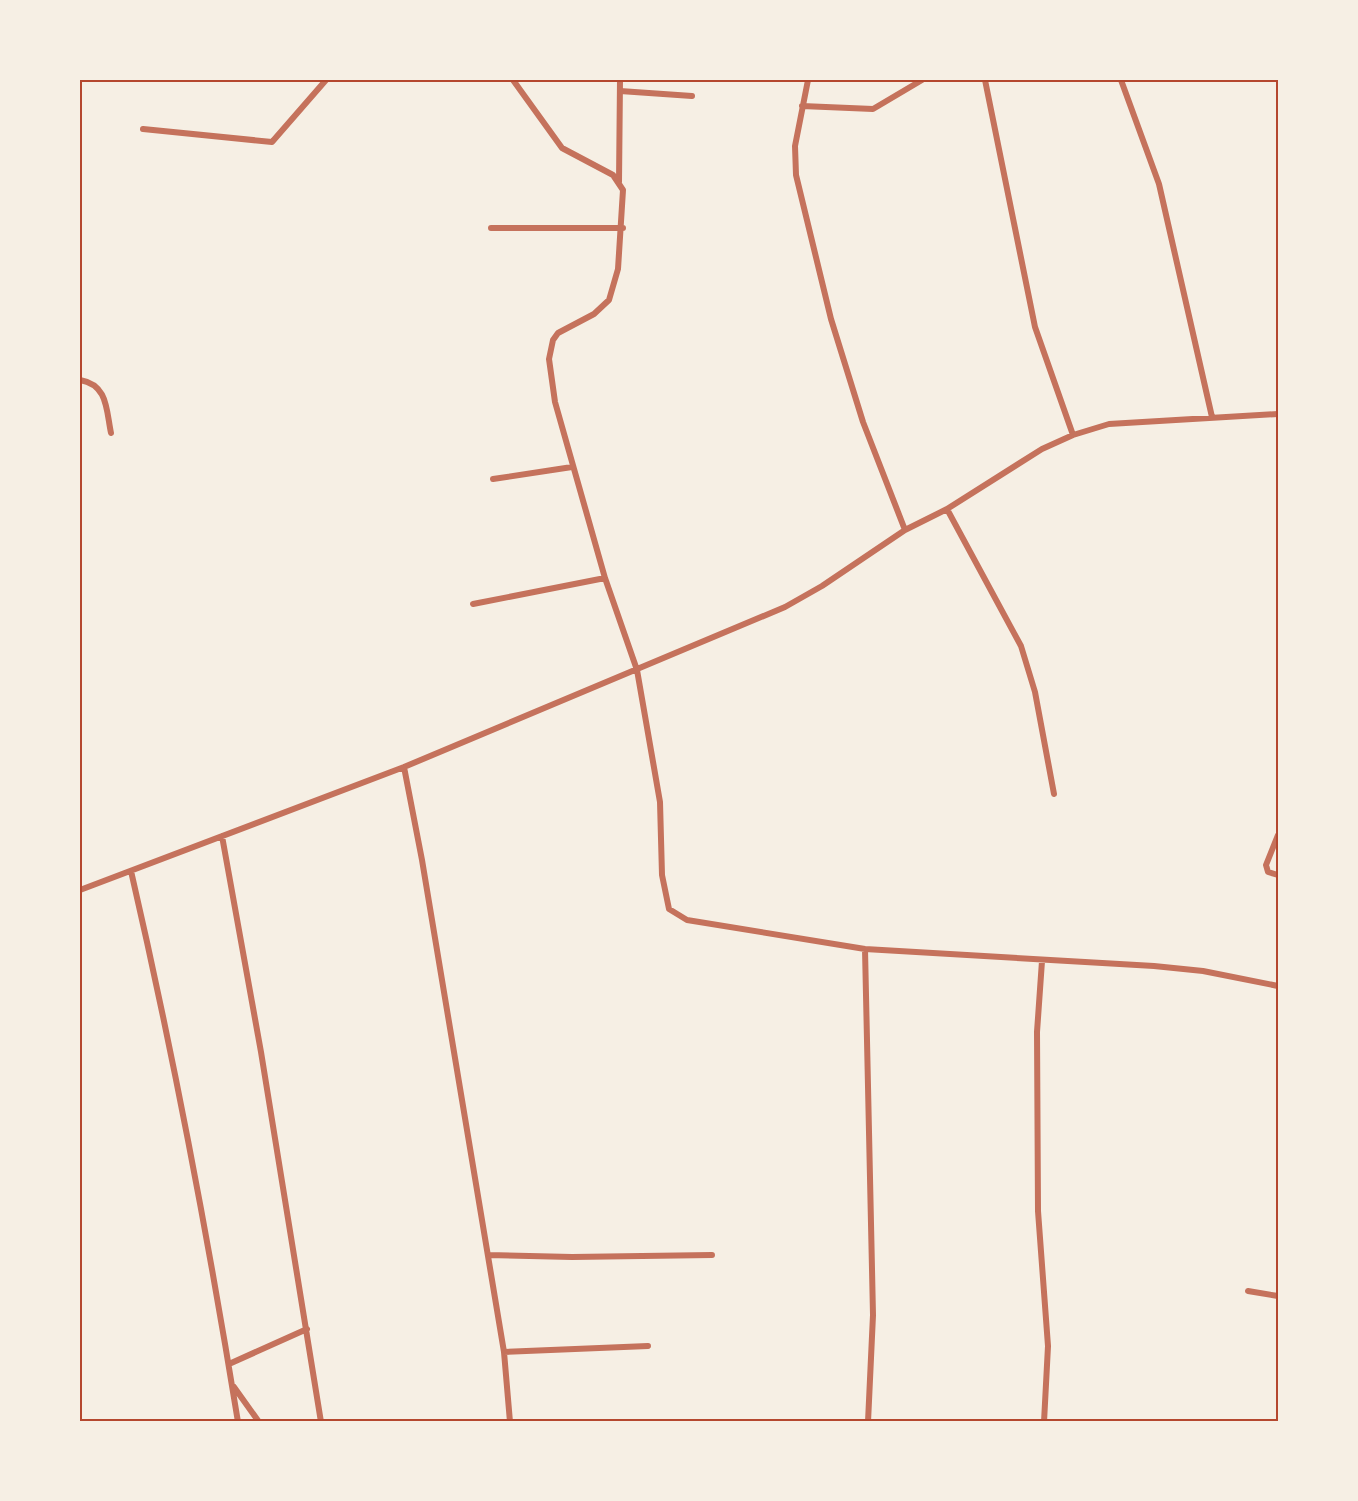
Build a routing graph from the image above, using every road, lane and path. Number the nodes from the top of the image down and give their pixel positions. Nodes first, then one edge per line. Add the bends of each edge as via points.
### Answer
1 (326, 80) edge
2 (513, 80) edge
3 (620, 80) edge
4 (808, 80) edge
5 (922, 80) edge
6 (985, 80) edge
7 (1121, 80) edge
8 (620, 91) junction
9 (692, 96) dead end
10 (802, 106) junction
11 (143, 129) dead end
12 (619, 182) junction
13 (491, 228) dead end
14 (622, 228) junction
15 (80, 380) edge
16 (1278, 414) edge
17 (1212, 417) junction
18 (111, 433) dead end
19 (1073, 435) junction
20 (572, 467) junction
21 (493, 478) dead end
22 (947, 509) junction
23 (904, 530) junction
24 (605, 578) junction
25 (473, 604) dead end
26 (637, 670) junction
27 (404, 767) junction
28 (1054, 794) dead end
29 (1278, 835) edge
30 (222, 836) junction
31 (130, 871) junction
32 (1278, 875) edge
33 (80, 890) edge
34 (864, 949) junction
35 (1042, 960) junction
36 (1278, 986) edge
37 (488, 1255) junction
38 (712, 1255) dead end
39 (1248, 1291) dead end
40 (1278, 1296) edge
41 (307, 1329) junction
42 (648, 1346) dead end
43 (504, 1352) junction
44 (229, 1364) junction
45 (232, 1384) junction
46 (238, 1422) edge
47 (259, 1422) edge
48 (321, 1422) edge
49 (510, 1422) edge
50 (868, 1422) edge
51 (1044, 1422) edge

1 - 11 street via 272,142
2 - 12 street via 562,148
3 - 8 street
4 - 10 street
5 - 10 street via 873,109
6 - 19 street via 1035,327
7 - 17 street via 1160,184
8 - 9 street
8 - 12 street
10 - 23 street via 794,163 805,217 863,422
12 - 14 street via 624,201
13 - 14 street
14 - 20 street via 618,269 609,300 594,314 558,333 550,349 555,402
15 - 18 street via 97,385 101,391
16 - 17 street
17 - 19 street via 1109,424
19 - 22 street via 1042,449
20 - 21 street
20 - 24 street
22 - 23 street
22 - 28 street via 1021,646 1035,692
23 - 26 street via 785,607
24 - 25 street
24 - 26 street
26 - 27 street
26 - 34 street via 660,802 662,875 669,909 687,920
27 - 30 street
27 - 37 street
29 - 32 street via 1266,865 1268,872
30 - 31 street
30 - 41 street
31 - 33 street
31 - 44 street via 176,1076
34 - 35 street
34 - 50 street via 873,1316
35 - 36 street via 1164,967
35 - 51 street via 1037,1032 1038,1211 1048,1346
37 - 38 street
37 - 43 street
39 - 40 street
41 - 44 street
41 - 48 street
42 - 43 street
43 - 49 street
44 - 45 street
45 - 46 street
45 - 47 street

